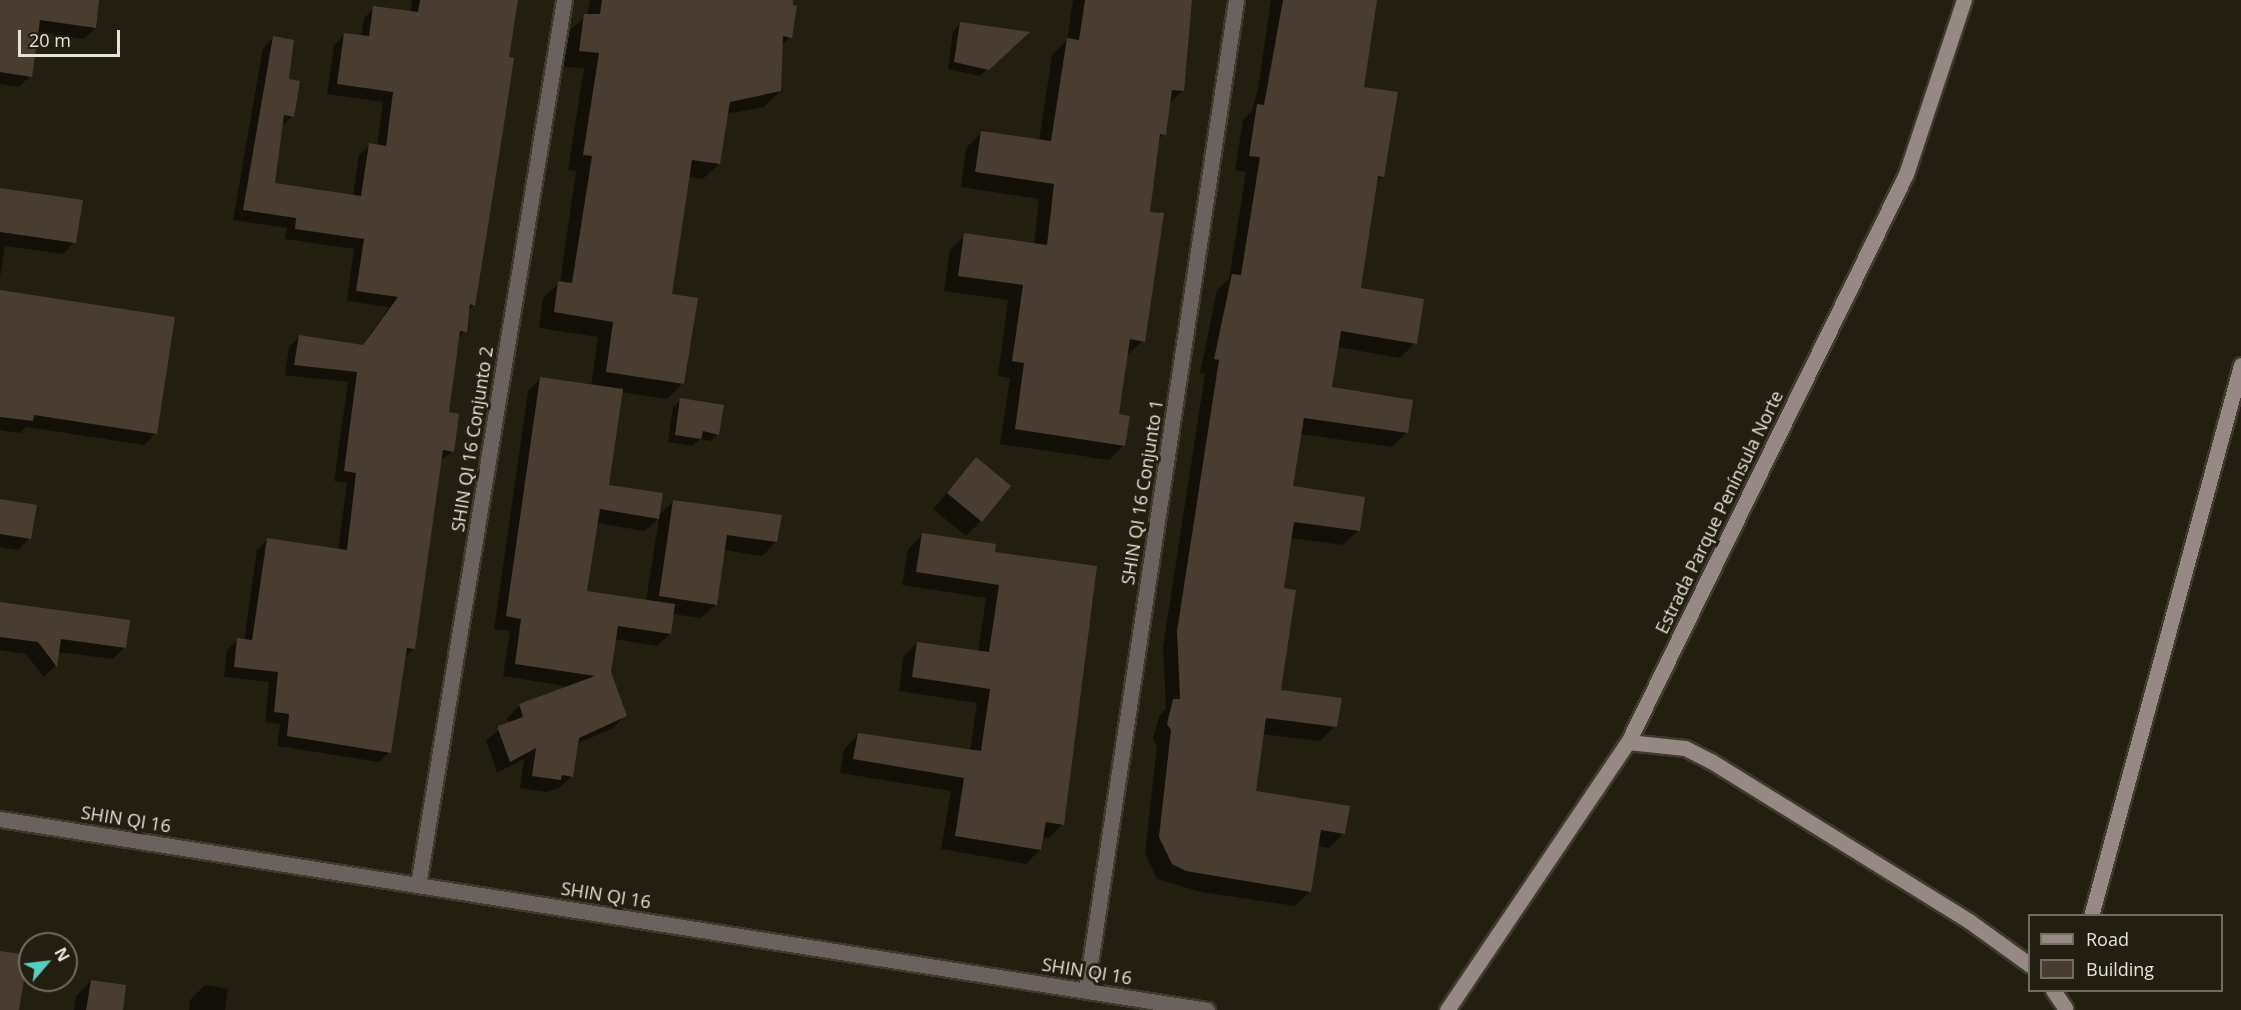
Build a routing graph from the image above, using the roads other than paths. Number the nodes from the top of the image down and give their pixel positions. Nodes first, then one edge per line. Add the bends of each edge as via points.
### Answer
1 (564, 0) edge
2 (1236, 0) edge
3 (1964, 0) edge
4 (2241, 365) edge
5 (1628, 742) junction
6 (0, 819) edge
7 (418, 885) junction
8 (2091, 914) edge
9 (2028, 963) edge
10 (1086, 990) junction
11 (2054, 992) edge
12 (2069, 992) edge
13 (2065, 1009) edge
14 (1207, 1010) edge
15 (1447, 1010) edge

1 - 7 street, SHIN QI 16 Conjunto 2
2 - 10 street, SHIN QI 16 Conjunto 1
3 - 5 main road, Estrada Parque Península Norte via 1906,174
4 - 8 main road
5 - 9 main road via 1686,748 1711,761 1969,921
5 - 15 main road, Estrada Parque Península Norte
6 - 7 street, SHIN QI 16
7 - 10 street, SHIN QI 16
10 - 14 street, SHIN QI 16
11 - 13 main road
12 - 13 main road

